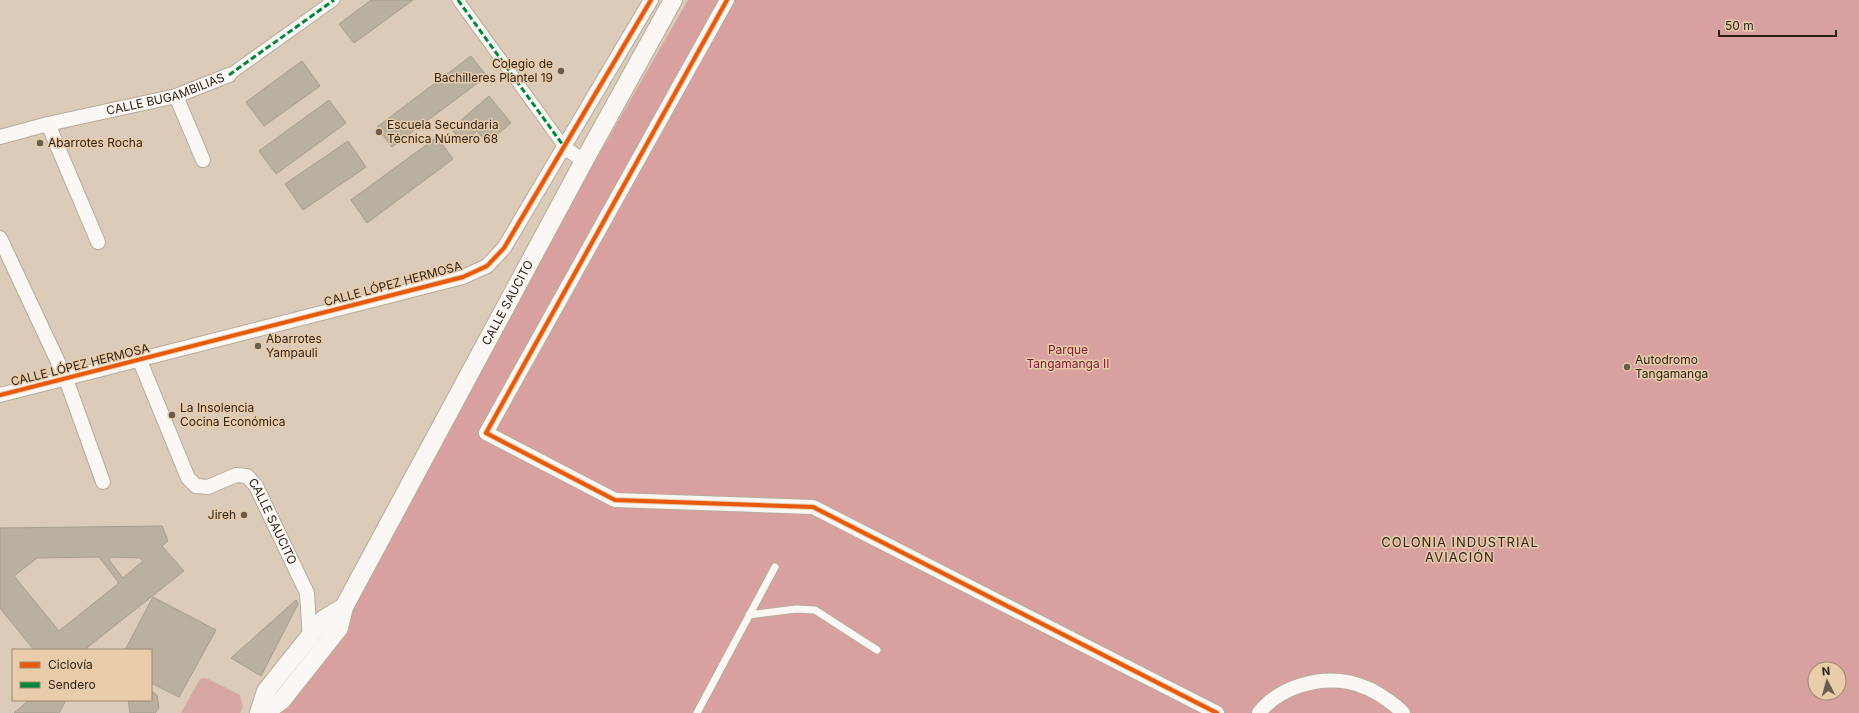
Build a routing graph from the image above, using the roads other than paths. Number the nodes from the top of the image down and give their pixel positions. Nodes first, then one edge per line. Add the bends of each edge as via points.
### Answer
1 (334, 0) edge
2 (458, 0) edge
3 (651, 0) edge
4 (674, 0) edge
5 (727, 0) edge
6 (229, 75) joint
7 (176, 96) junction
8 (48, 124) junction
9 (0, 137) edge
10 (565, 148) junction
11 (203, 160) dead end
12 (584, 161) junction
13 (0, 238) edge
14 (98, 242) dead end
15 (4, 258) edge
16 (140, 361) junction
17 (66, 379) junction
18 (0, 395) edge
19 (103, 482) dead end
20 (775, 567) dead end
21 (344, 607) junction
22 (750, 615) junction
23 (310, 636) junction
24 (877, 650) dead end
25 (306, 668) junction
26 (259, 713) edge
27 (264, 713) edge
28 (697, 713) edge
29 (1217, 713) edge
30 (1259, 713) edge
31 (1403, 713) edge

1 - 6 street, CALLE BUGAMBILIAS
2 - 10 street
3 - 10 street, CALLE LÓPEZ HERMOSA
4 - 12 street, CALLE SAUCITO
5 - 29 street via 486,433 615,500 813,507
6 - 7 street, CALLE BUGAMBILIAS
7 - 8 street, CALLE BUGAMBILIAS
7 - 11 street
8 - 9 street, CALLE BUGAMBILIAS
8 - 14 street
10 - 12 street
10 - 16 street, CALLE LÓPEZ HERMOSA via 504,248 487,266 463,277
12 - 21 street, CALLE SAUCITO
13 - 15 street
15 - 17 street
16 - 17 street, CALLE LÓPEZ HERMOSA
16 - 23 street, CALLE SAUCITO via 188,478 196,486 208,487 236,475 247,476 256,486 307,593
17 - 18 street, CALLE LÓPEZ HERMOSA
17 - 19 street
20 - 22 lane
21 - 23 street via 324,619
21 - 25 street, CALLE SAUCITO via 340,628
22 - 24 lane via 796,609 815,610
22 - 28 lane
23 - 25 street, CALLE SAUCITO
23 - 26 street via 266,691
25 - 27 street, CALLE SAUCITO via 282,700
30 - 31 street via 1288,690 1317,681 1348,682 1376,692

